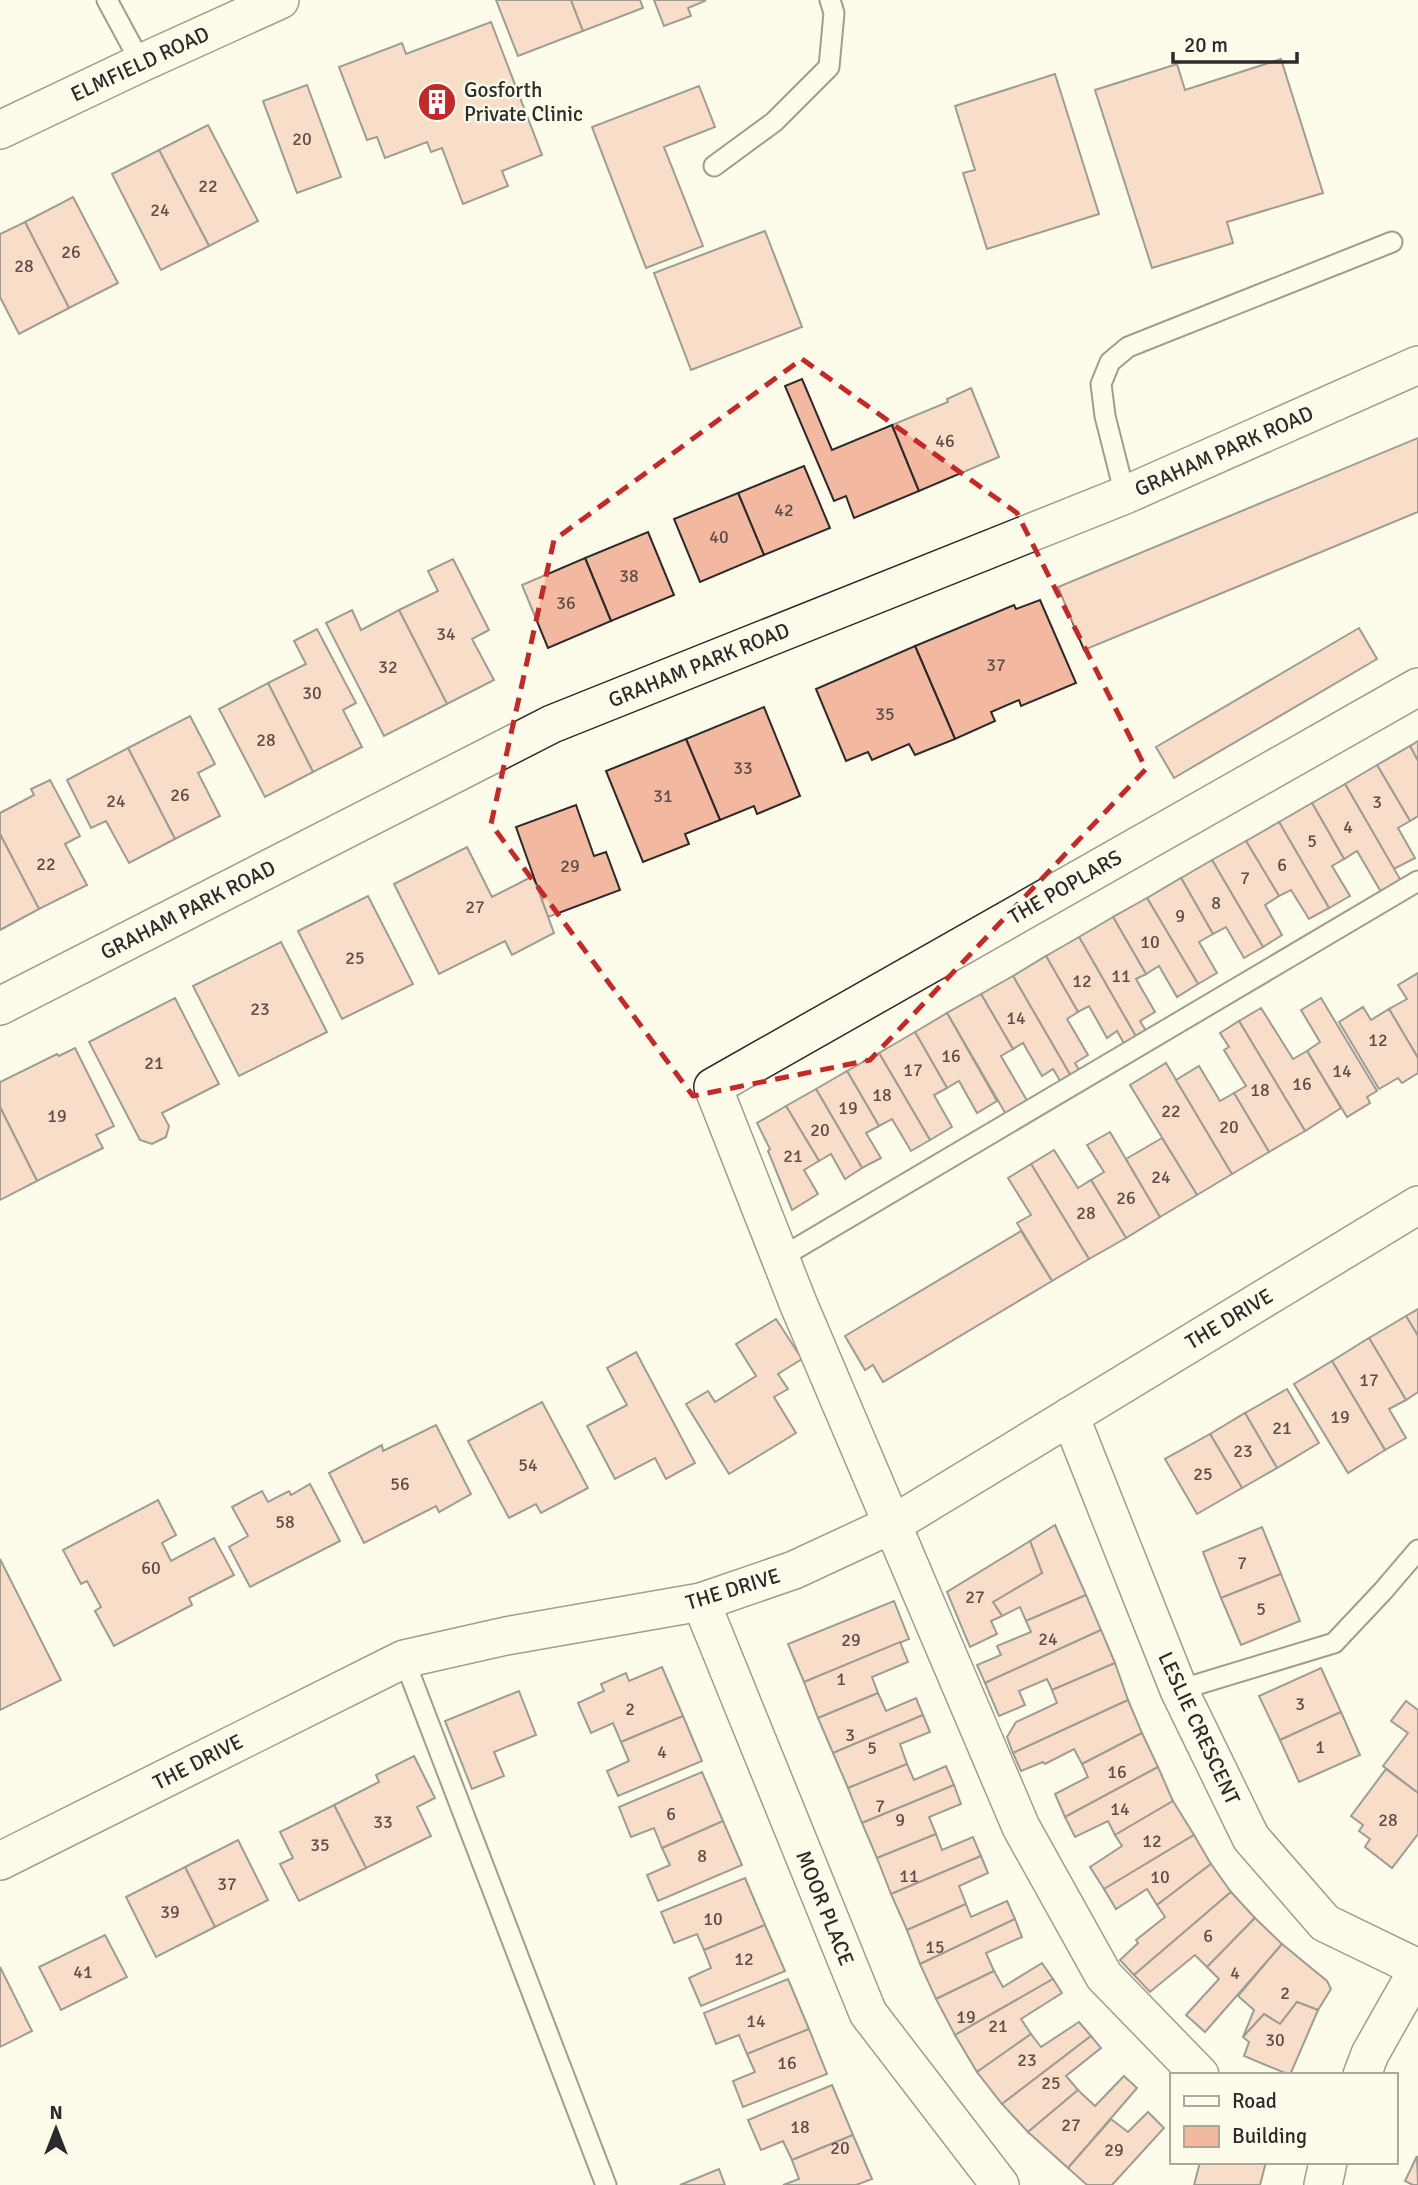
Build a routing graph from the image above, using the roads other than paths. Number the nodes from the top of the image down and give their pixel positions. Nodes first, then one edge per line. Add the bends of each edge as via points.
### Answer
1 (107, 0) edge
2 (280, 0) edge
3 (830, 0) edge
4 (141, 62) junction
5 (0, 130) edge
6 (714, 166) dead end
7 (1392, 242) dead end
8 (1418, 365) edge
9 (1125, 495) junction
10 (1418, 687) edge
11 (1418, 881) edge
12 (0, 1006) edge
13 (1418, 1205) edge
14 (780, 1258) junction
15 (1070, 1416) junction
16 (893, 1524) junction
17 (1418, 1550) edge
18 (701, 1602) junction
19 (404, 1659) junction
20 (1179, 1690) junction
21 (0, 1861) edge
22 (1418, 1969) edge
23 (1198, 2073) edge
24 (1363, 2073) edge
25 (1328, 2164) edge
26 (607, 2185) edge
27 (1000, 2185) edge
28 (1323, 2185) edge

1 - 4 lane
2 - 4 street, ELMFIELD ROAD
3 - 6 lane via 834,13 829,67 774,122
4 - 5 street, ELMFIELD ROAD
7 - 9 lane via 1128,347 1110,362 1101,384
8 - 9 street, GRAHAM PARK ROAD
9 - 12 street, GRAHAM PARK ROAD via 552,724
10 - 14 street, THE POPLARS via 713,1087
11 - 14 lane
13 - 15 street, THE DRIVE
14 - 16 street
15 - 16 street, THE DRIVE
15 - 20 street, LESLIE CRESCENT
16 - 18 street, THE DRIVE via 794,1570
16 - 23 street via 1021,1827 1104,1976
17 - 20 lane via 1334,1643
18 - 19 street, THE DRIVE
18 - 27 street, MOOR PLACE via 868,2013
19 - 21 street, THE DRIVE
19 - 26 lane
20 - 22 street, LESLIE CRESCENT via 1251,1838 1325,1923
22 - 24 street
25 - 28 street

